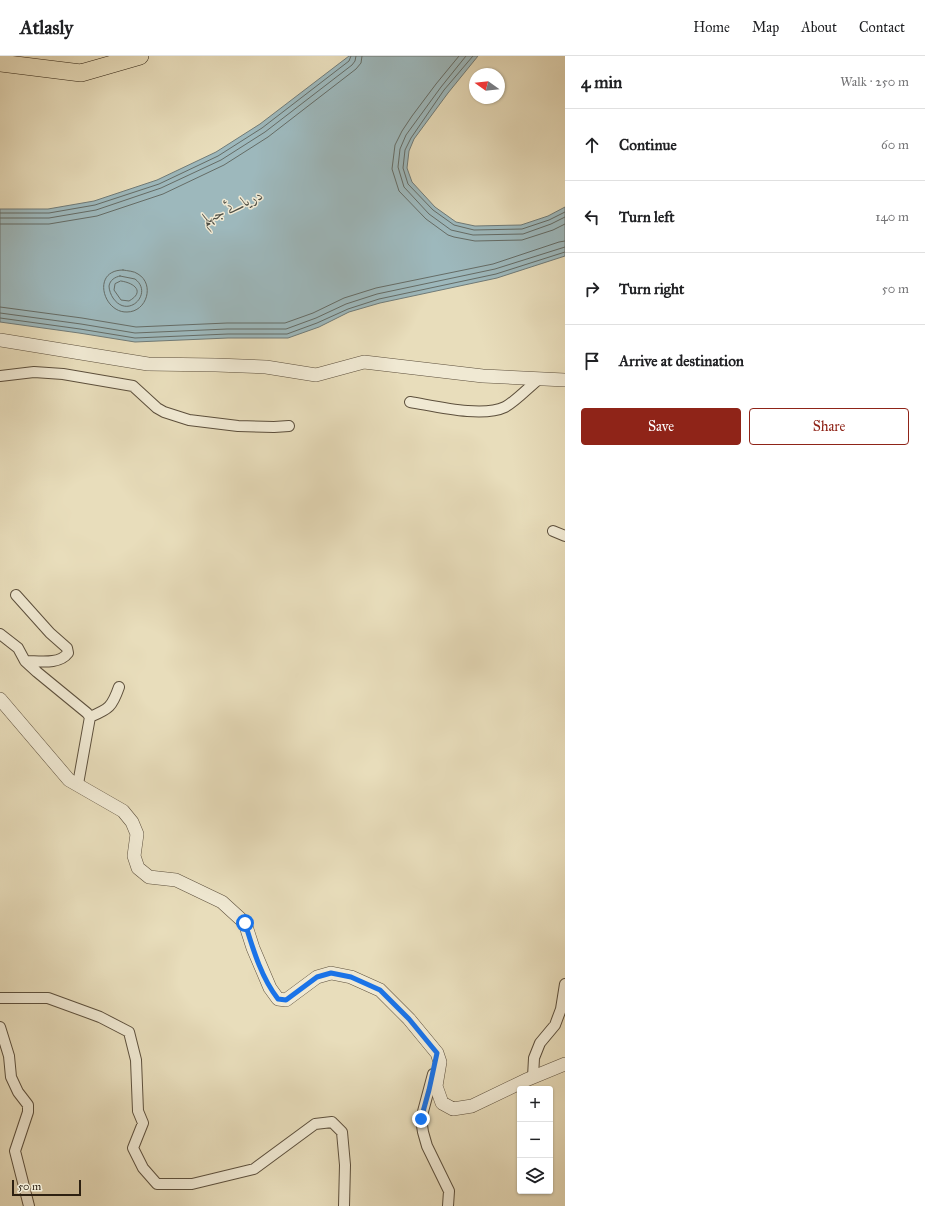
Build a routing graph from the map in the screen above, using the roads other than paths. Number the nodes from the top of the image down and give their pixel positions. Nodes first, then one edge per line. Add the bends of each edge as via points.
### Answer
1 (140, 56) edge
2 (0, 64) edge
3 (0, 340) edge
4 (0, 376) edge
5 (539, 378) junction
6 (565, 380) edge
7 (410, 402) dead end
8 (289, 426) dead end
9 (552, 531) dead end
10 (565, 536) edge
11 (16, 595) dead end
12 (0, 634) edge
13 (25, 661) junction
14 (119, 687) dead end
15 (0, 699) edge
16 (90, 717) junction
17 (78, 784) junction
18 (565, 984) edge
19 (0, 998) edge
20 (0, 1028) edge
21 (437, 1053) junction
22 (565, 1064) edge
23 (533, 1077) junction
24 (29, 1206) edge
25 (344, 1206) edge
26 (448, 1206) edge

1 - 2 highway via 81,73
3 - 5 street via 148,364 266,367 316,375 364,362 483,376
4 - 8 street via 34,372 64,374 133,386 157,408 189,420 238,426
5 - 6 street
5 - 7 street via 506,406 491,411 460,410
9 - 10 street
11 - 13 street via 50,633 68,648 64,658
12 - 13 street via 18,648
13 - 16 street
14 - 16 street via 113,703 103,712
15 - 17 street via 69,780
16 - 17 street
17 - 21 street via 123,811 132,822 137,834 134,856 138,868 149,877 176,880 222,902 245,923 264,975 278,999 286,1000 317,977 331,973 351,977 380,990 409,1019
18 - 23 street via 556,1025 540,1043 534,1058
19 - 25 street via 48,998 100,1017 129,1032 136,1060 138,1111 143,1123 132,1148 143,1168 158,1184 192,1184 254,1169 316,1124 332,1122 342,1132 345,1166
20 - 24 street via 9,1056 11,1077 28,1105 16,1151
21 - 23 street via 440,1062 436,1086 442,1103 453,1109 472,1106
21 - 26 street via 421,1119 427,1146 449,1191
22 - 23 street

